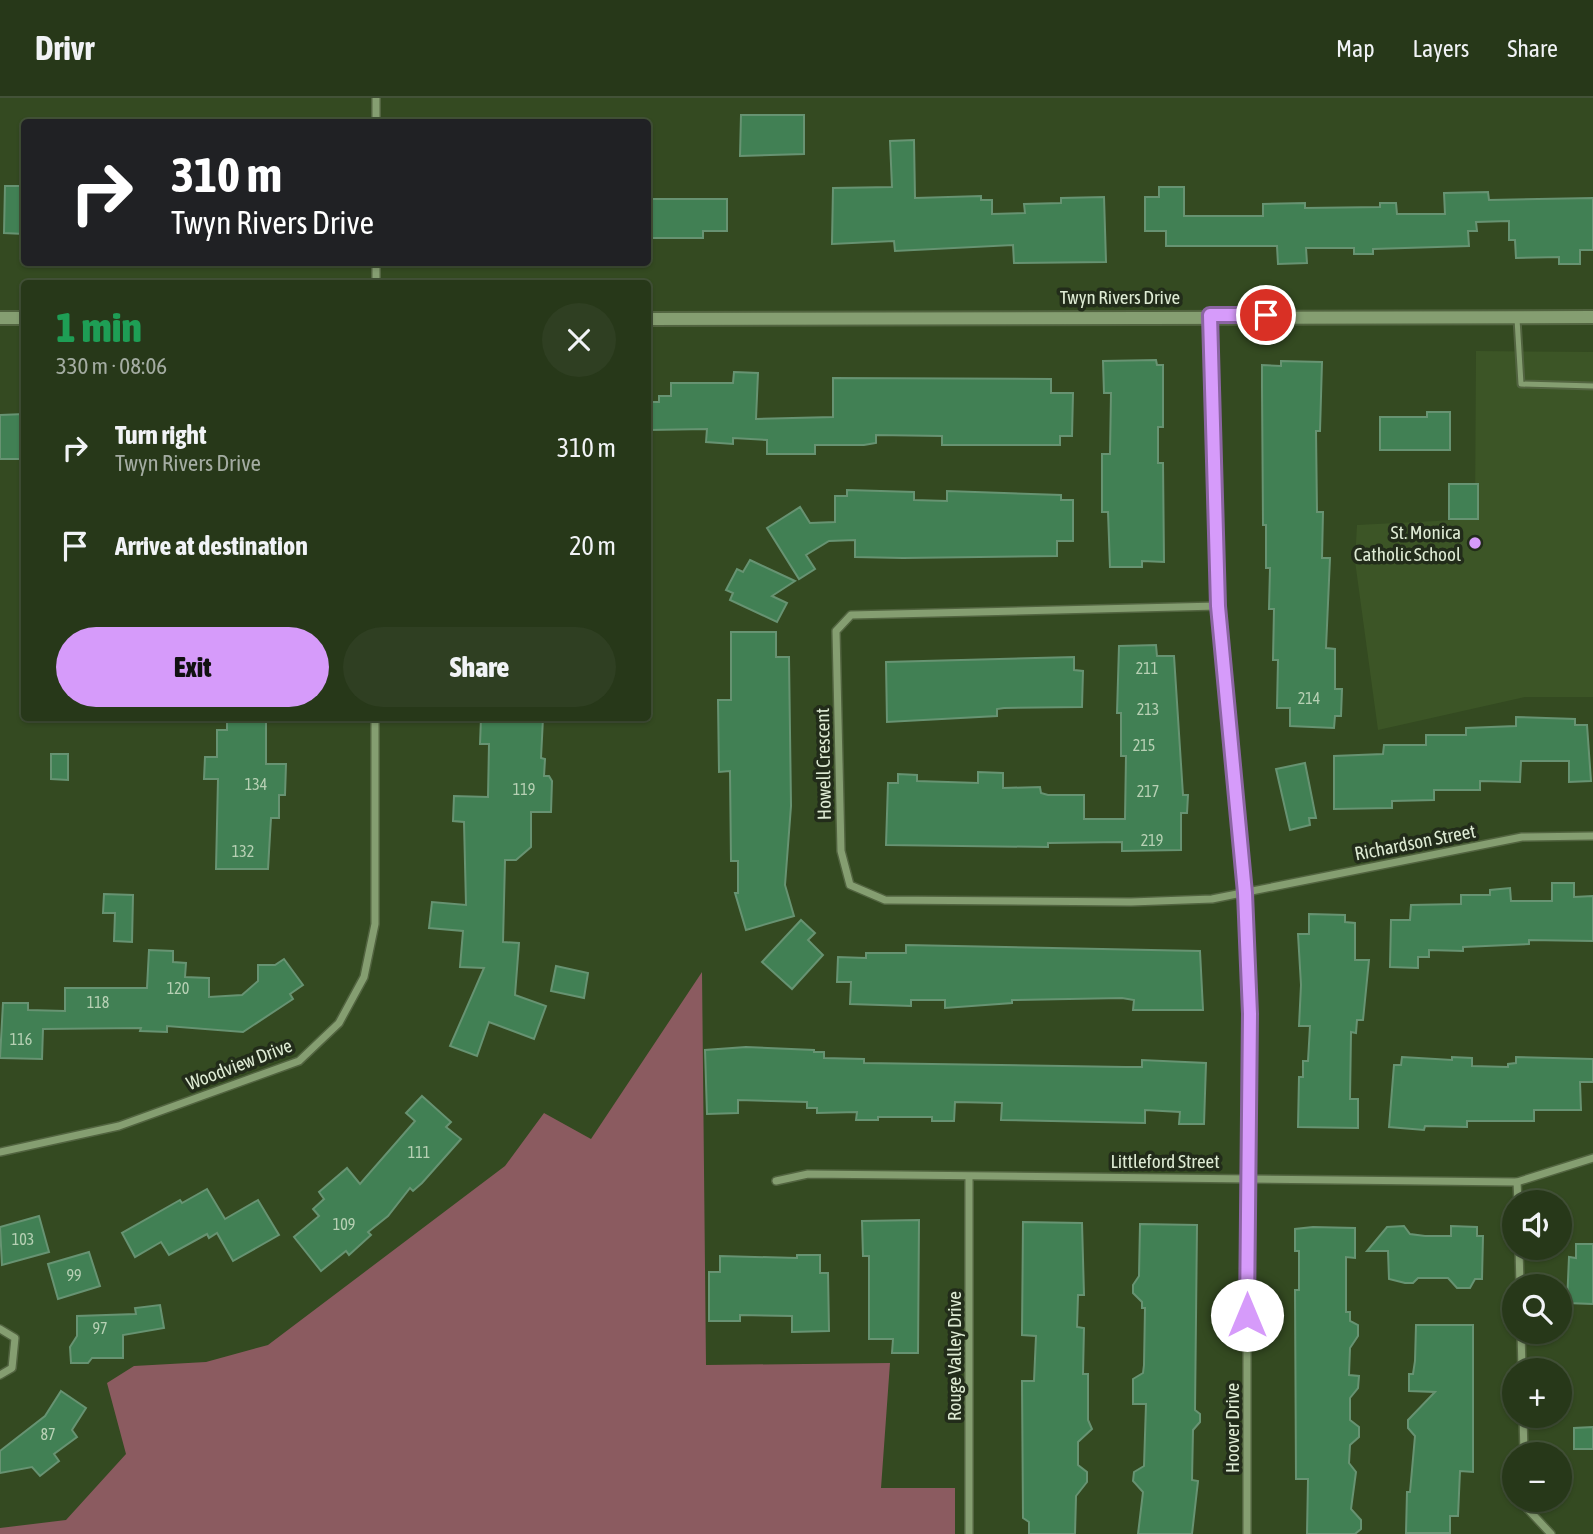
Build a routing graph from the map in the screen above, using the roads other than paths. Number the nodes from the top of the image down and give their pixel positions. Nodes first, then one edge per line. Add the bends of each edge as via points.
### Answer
1 (376, 98) edge
2 (376, 119) edge
3 (1210, 315) junction
4 (1517, 315) junction
5 (1593, 317) edge
6 (0, 318) edge
7 (21, 318) edge
8 (651, 319) edge
9 (1593, 386) edge
10 (1218, 606) junction
11 (375, 721) edge
12 (1593, 835) edge
13 (1245, 893) junction
14 (0, 1152) edge
15 (1593, 1158) edge
16 (1247, 1177) junction
17 (969, 1178) junction
18 (776, 1181) dead end
19 (1517, 1182) junction
20 (1517, 1190) edge
21 (0, 1329) edge
22 (0, 1375) edge
23 (1531, 1512) edge
24 (969, 1534) edge
25 (1247, 1534) edge
26 (1551, 1534) edge

1 - 2 street
3 - 4 street, Twyn Rivers Drive
3 - 8 street, Twyn Rivers Drive
3 - 10 street, Hoover Drive
4 - 5 street, Twyn Rivers Drive
4 - 9 lane via 1521,384
6 - 7 street
10 - 13 street, Hoover Drive
10 - 13 street, Howell Crescent via 851,615 836,631 841,851 850,885 886,900 1130,902
11 - 14 street, Woodview Drive via 375,924 364,977 338,1023 299,1061 119,1126
12 - 13 street, Richardson Street via 1522,837
13 - 16 street, Hoover Drive via 1250,1014
15 - 19 street, Littleford Street
16 - 17 street, Littleford Street
16 - 19 street, Littleford Street
16 - 25 street, Hoover Drive
17 - 18 street, Littleford Street via 808,1174
17 - 24 street, Rouge Valley Drive
19 - 20 street
21 - 22 street via 15,1338 12,1368
23 - 26 street

